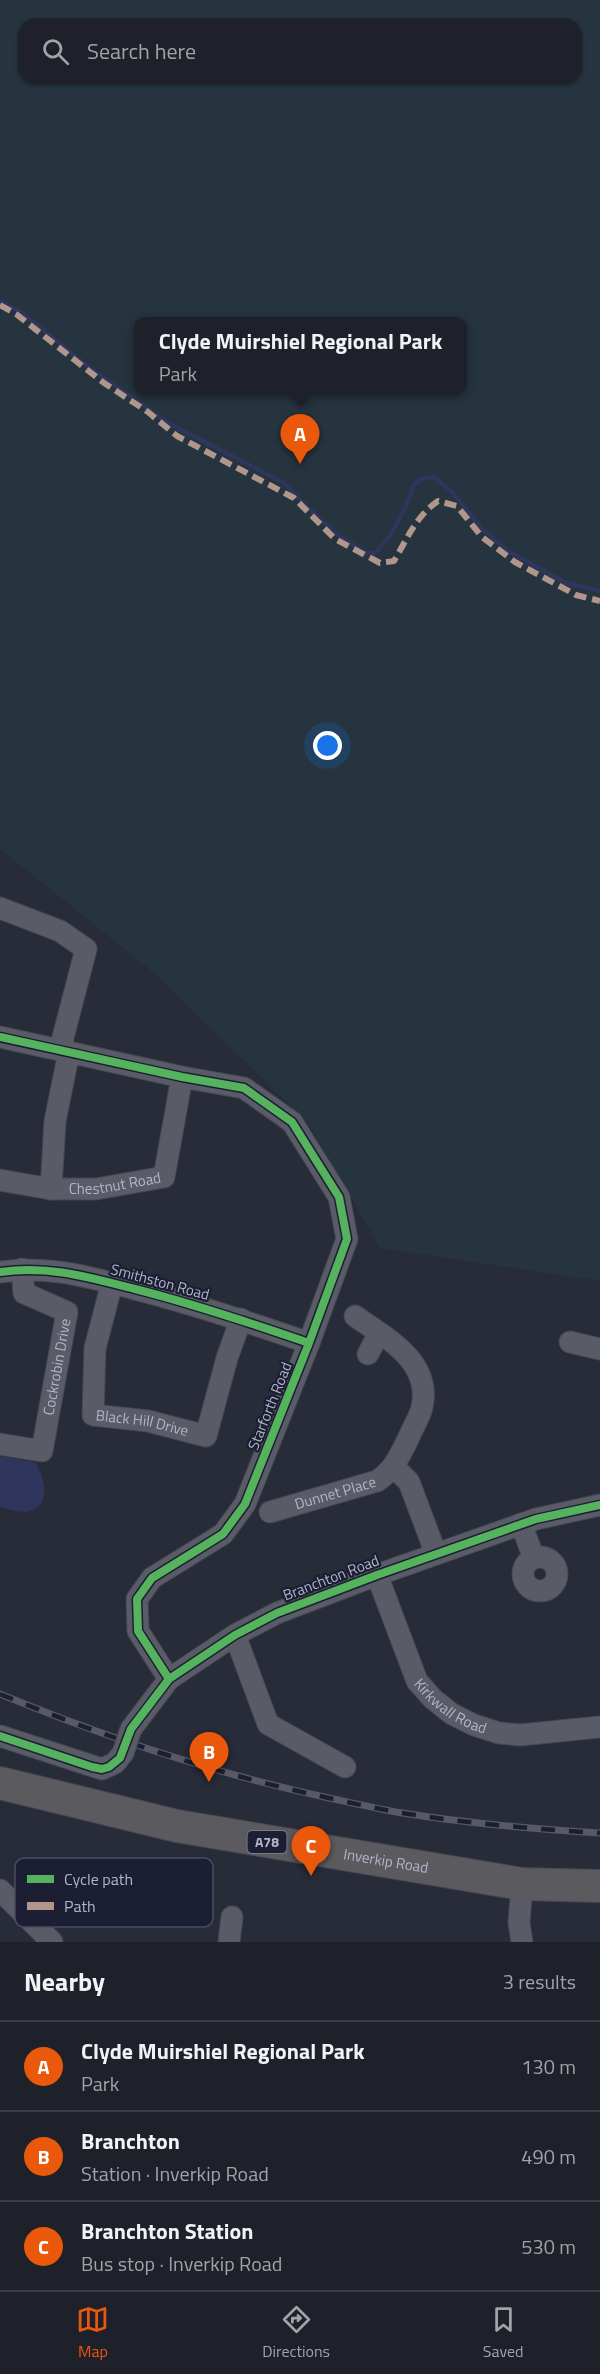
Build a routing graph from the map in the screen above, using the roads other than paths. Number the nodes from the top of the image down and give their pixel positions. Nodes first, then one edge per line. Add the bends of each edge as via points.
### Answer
1 (0, 908) edge
2 (0, 1036) edge
3 (64, 1050) junction
4 (182, 1077) junction
5 (0, 1180) edge
6 (51, 1189) junction
7 (22, 1269) junction
8 (0, 1272) edge
9 (112, 1283) junction
10 (355, 1316) dead end
11 (241, 1319) junction
12 (379, 1333) junction
13 (570, 1342) dead end
14 (309, 1343) junction
15 (600, 1349) edge
16 (368, 1354) dead end
17 (0, 1444) edge
18 (394, 1467) junction
19 (600, 1506) edge
20 (270, 1512) dead end
21 (521, 1524) junction
22 (436, 1554) junction
23 (534, 1557) dead end
24 (377, 1575) junction
25 (235, 1635) junction
26 (169, 1679) junction
27 (600, 1727) edge
28 (0, 1736) edge
29 (345, 1767) dead end
30 (0, 1783) edge
31 (522, 1884) junction
32 (600, 1886) edge
33 (1, 1892) edge
34 (15, 1906) edge
35 (232, 1917) dead end
36 (37, 1927) edge
37 (52, 1942) edge
38 (228, 1942) edge
39 (522, 1942) edge

1 - 3 street via 60,930 87,949
2 - 3 street, Starforth Road
3 - 4 street, Starforth Road
3 - 6 street
4 - 6 street, Chestnut Road via 164,1177 96,1189
4 - 14 street, Starforth Road via 244,1088 292,1122 339,1197 347,1239
5 - 6 street, Chestnut Road
7 - 8 street, Smithston Road
7 - 9 street, Smithston Road via 65,1271
7 - 17 street, Cockrobin Drive via 24,1293 67,1312 42,1451
9 - 11 street, Smithston Road
9 - 11 street, Black Hill Drive via 95,1348 93,1415 147,1421 206,1436
10 - 12 street
11 - 14 street, Smithston Road
12 - 16 street
12 - 18 street via 402,1349 422,1379 422,1409
13 - 15 street
14 - 26 street, Starforth Road via 245,1504 223,1534 152,1578 137,1599 138,1631
18 - 20 street, Dunnet Place via 377,1481 293,1495
18 - 22 street via 409,1482
19 - 21 street, Branchton Road
21 - 22 street, Branchton Road
21 - 23 street
22 - 24 street, Branchton Road
24 - 25 street, Branchton Road via 277,1613
24 - 27 street, Kirkwall Road via 417,1681 452,1714 490,1730 520,1735
25 - 26 street, Branchton Road
25 - 29 street via 268,1724
26 - 28 street, Branchton Road, bridge via 131,1729 123,1753 115,1763 102,1769
30 - 31 highway, Inverkip Road / A78 via 177,1826
31 - 32 highway, Inverkip Road / A78
31 - 39 street
33 - 34 street
35 - 38 street
36 - 37 street

